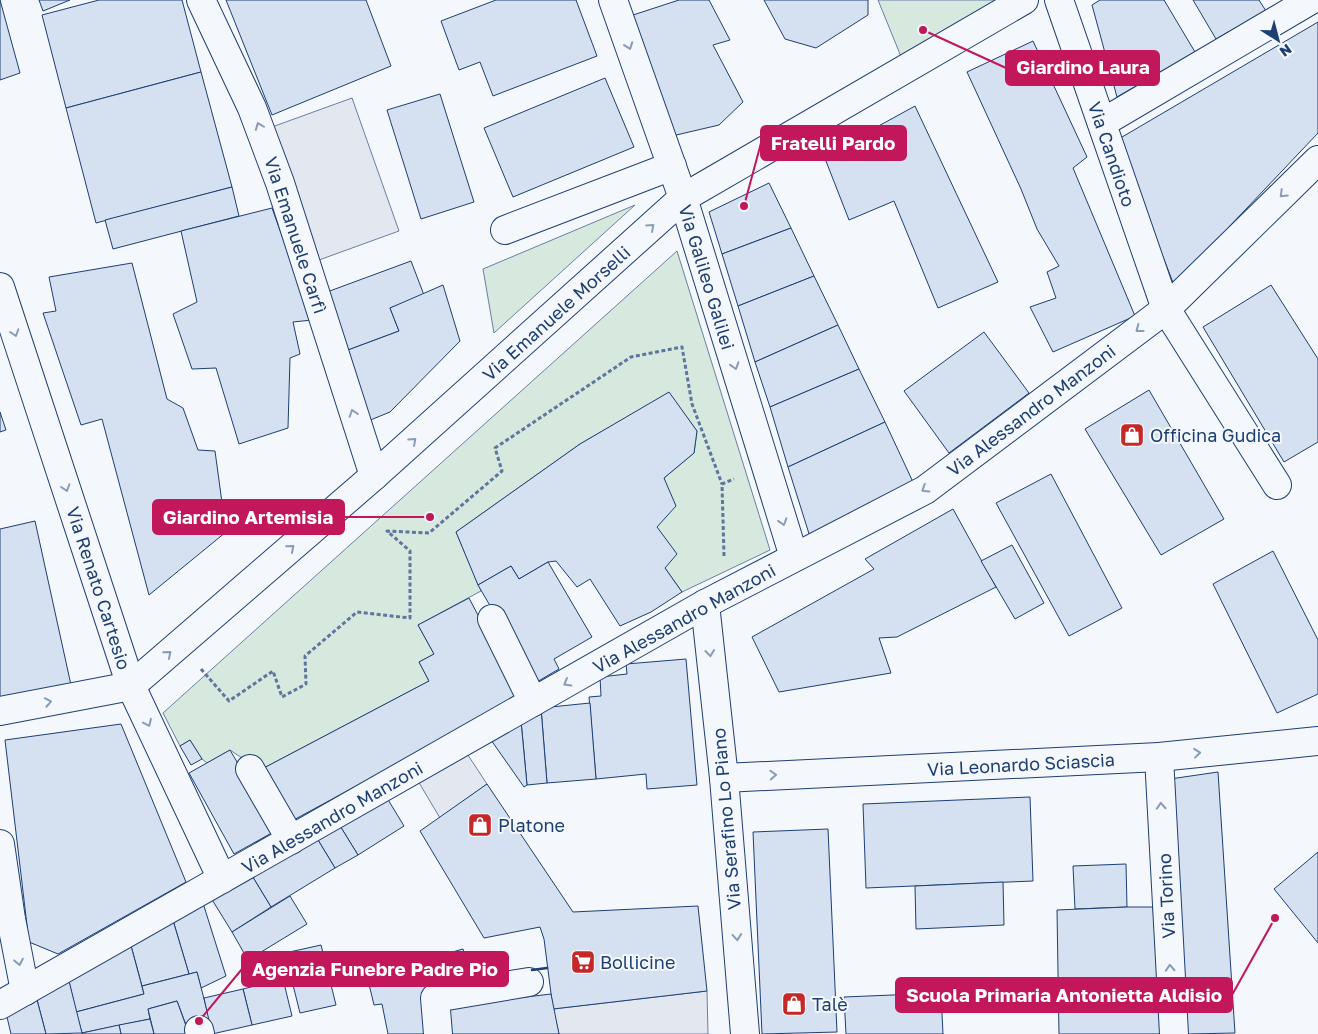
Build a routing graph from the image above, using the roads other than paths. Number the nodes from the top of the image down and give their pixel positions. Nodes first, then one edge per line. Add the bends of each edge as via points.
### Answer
1 (202, 0) edge
2 (613, 0) edge
3 (1024, 0) edge
4 (1059, 0) edge
5 (1311, 0) edge
6 (1102, 123) junction
7 (1318, 160) edge
8 (672, 166) junction
9 (683, 198) junction
10 (505, 230) dead end
11 (0, 287) edge
12 (1166, 309) junction
13 (374, 476) junction
14 (1277, 484) dead end
15 (794, 557) junction
16 (705, 604) junction
17 (492, 619) dead end
18 (131, 686) junction
19 (533, 702) junction
20 (0, 711) edge
21 (1318, 741) edge
22 (1159, 757) junction
23 (250, 769) dead end
24 (724, 778) junction
25 (291, 840) junction
26 (0, 844) edge
27 (222, 879) junction
28 (5, 920) edge
29 (529, 982) dead end
30 (25, 991) junction
31 (0, 1005) edge
32 (438, 1034) edge
33 (745, 1034) edge
34 (1174, 1034) edge

13 -> 1 street, Via Emanuele Carfì via 280,183 252,108
2 -> 8 street, Via Galileo Galilei
3 - 9 street, Via Emanuele Morselli
4 - 6 street, Via Candioto
5 - 6 street
6 - 12 street, Via Candioto
7 -> 12 street, Via Alessandro Manzoni
8 - 9 street, Via Galileo Galilei
8 - 10 street
13 -> 9 street, Via Emanuele Morselli
9 -> 15 street, Via Galileo Galilei
11 -> 18 street, Via Renato Cartesio
12 - 14 street, Via Candioto
12 -> 15 street, Via Alessandro Manzoni via 925,490
18 -> 13 street, Via Emanuele Morselli
15 - 16 street, Via Alessandro Manzoni
16 -> 19 street, Via Alessandro Manzoni
16 -> 24 street, Via Serafino Lo Piano
17 - 19 street
20 -> 18 street
18 -> 27 street, Via Renato Cartesio
19 - 25 street, Via Alessandro Manzoni
22 -> 21 street, Via Leonardo Sciascia
24 -> 22 street, Via Leonardo Sciascia
34 -> 22 street, Via Torino
23 - 25 street
24 -> 33 street, Via Serafino Lo Piano
25 - 27 street, Via Alessandro Manzoni
26 - 28 street
27 - 30 street, Via Alessandro Manzoni
28 -> 30 street
29 - 32 street via 435,998
30 - 31 street, Via Alessandro Manzoni

